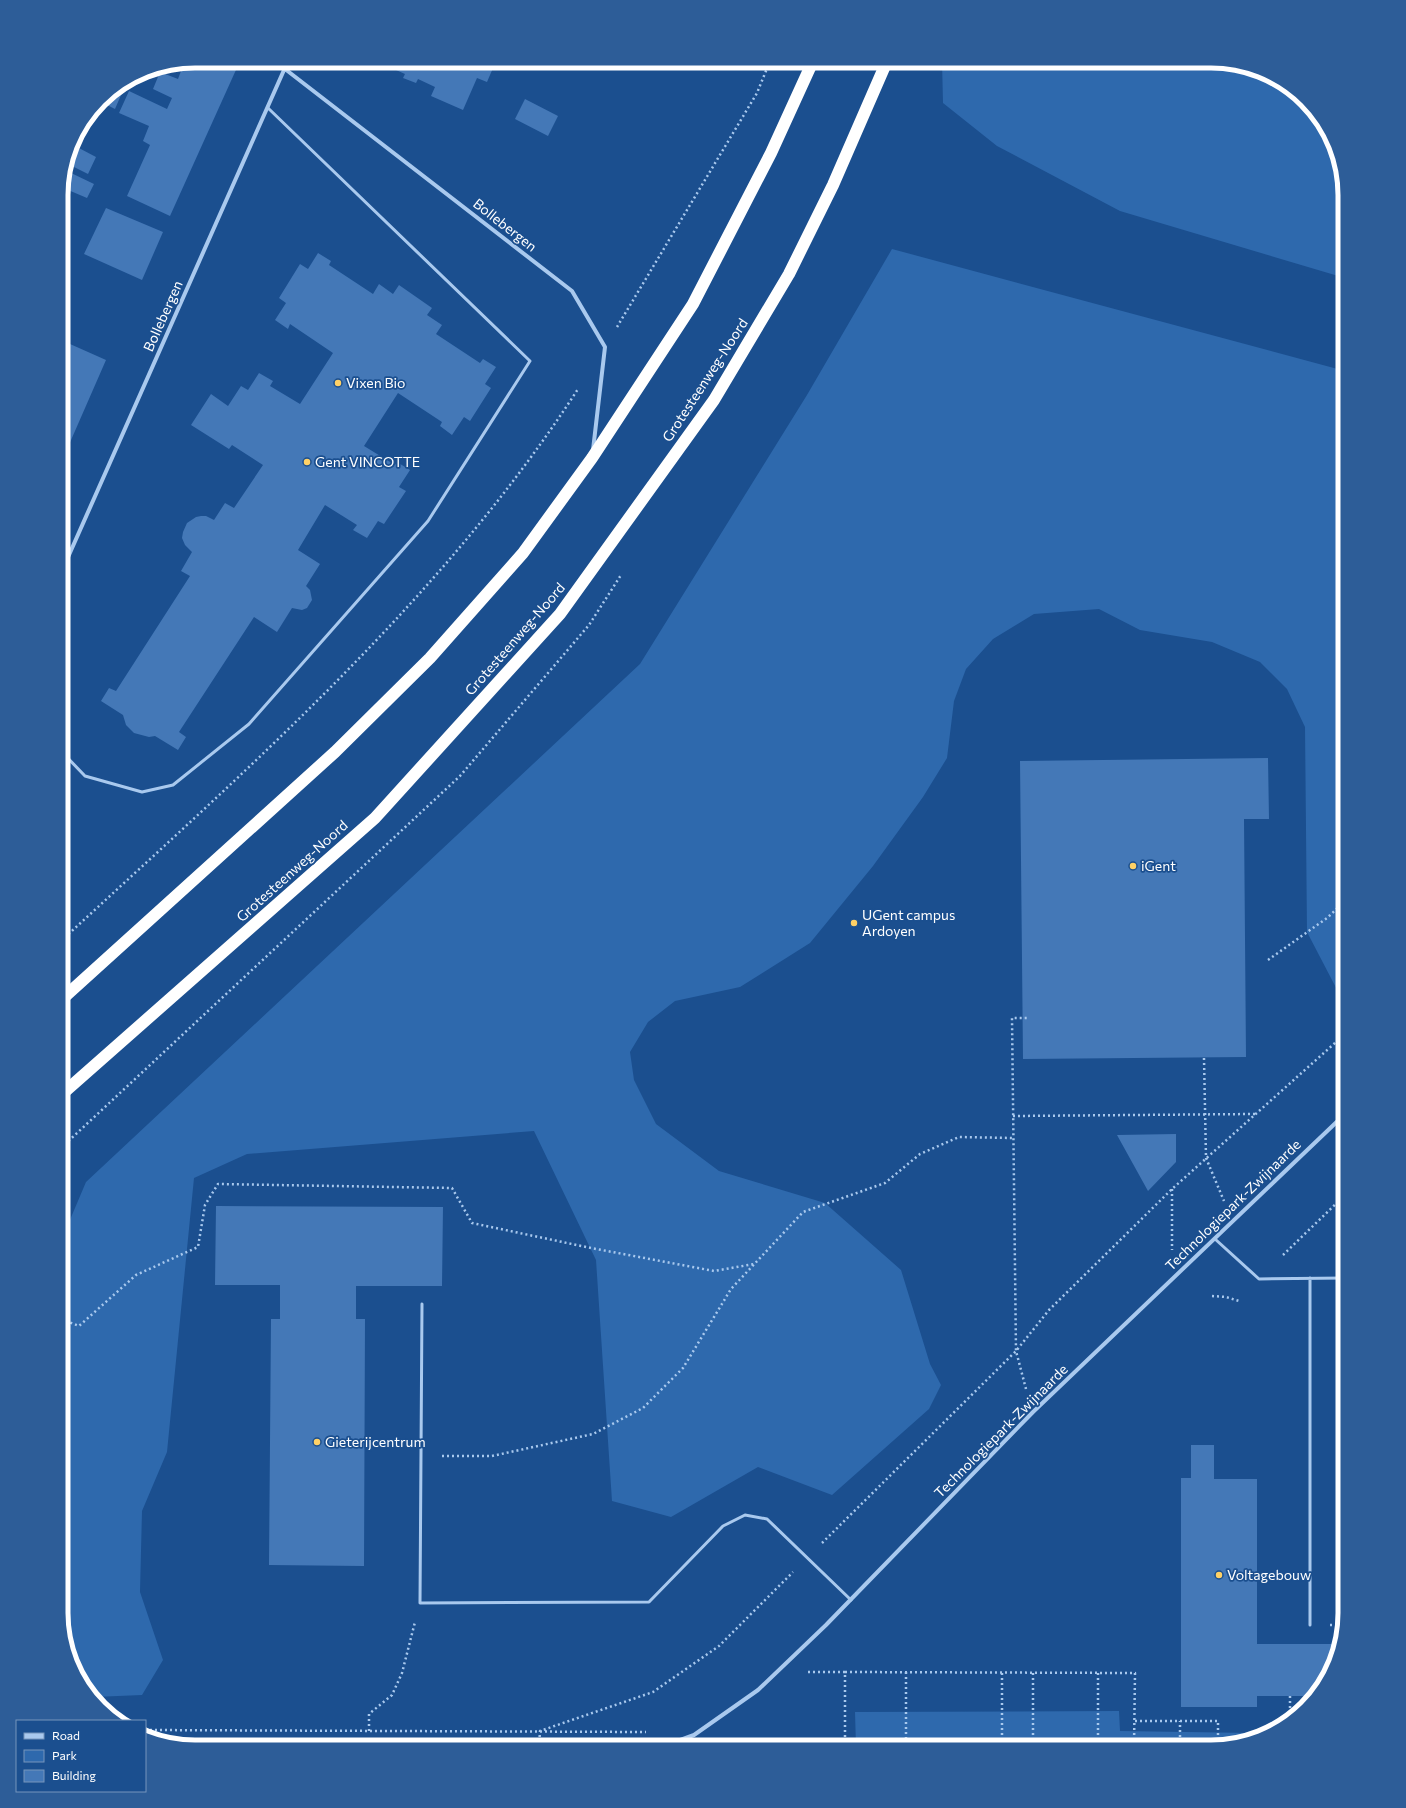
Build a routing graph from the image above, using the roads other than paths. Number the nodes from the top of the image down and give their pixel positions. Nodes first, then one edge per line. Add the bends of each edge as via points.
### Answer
1 (810, 68) edge
2 (884, 68) edge
3 (285, 69) joint
4 (268, 108) junction
5 (592, 458) junction
6 (68, 557) edge
7 (68, 758) edge
8 (68, 994) edge
9 (68, 1089) edge
10 (1338, 1121) edge
11 (1215, 1239) junction
12 (1310, 1278) junction
13 (1338, 1278) edge
14 (422, 1304) dead end
15 (851, 1600) junction
16 (1310, 1625) dead end
17 (680, 1740) edge

1 - 5 highway via 771,153 693,304
2 - 9 highway, Grotesteenweg-Noord via 833,185 789,274 714,400 560,614 374,818
3 - 4 street, Bollebergen
3 - 5 street, Bollebergen via 572,291 605,347
4 - 6 street, Bollebergen
4 - 7 lane via 530,361 428,521 249,724 172,785 142,792 85,776
5 - 8 highway via 523,553 430,658 335,752
10 - 11 street, Technologiepark-Zwijnaarde
11 - 12 lane via 1259,1279
11 - 15 street, Technologiepark-Zwijnaarde via 1033,1412
12 - 13 lane
12 - 16 lane
14 - 15 lane via 420,1603 648,1602 723,1526 744,1515 767,1520
15 - 17 street, Technologiepark-Zwijnaarde via 758,1690 694,1735

